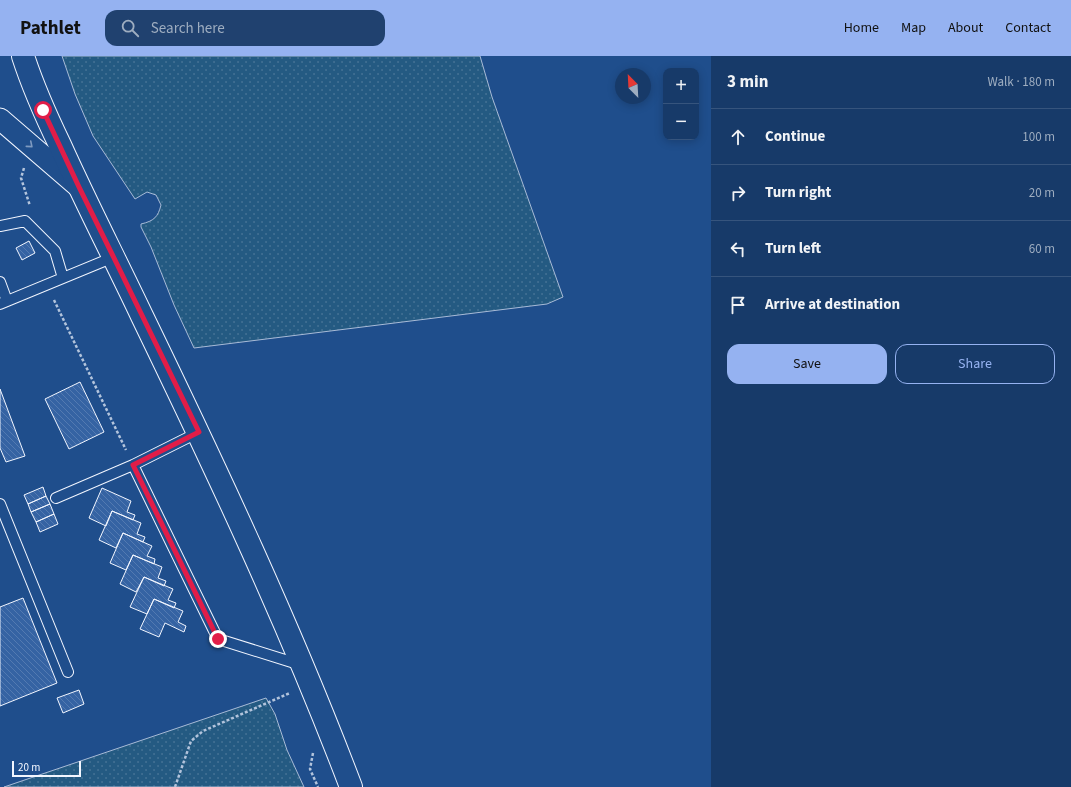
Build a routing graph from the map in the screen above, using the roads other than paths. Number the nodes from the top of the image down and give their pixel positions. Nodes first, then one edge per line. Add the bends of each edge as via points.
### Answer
1 (23, 56) edge
2 (0, 119) edge
3 (79, 187) junction
4 (0, 226) edge
5 (114, 258) junction
6 (63, 278) junction
7 (0, 282) edge
8 (4, 302) edge
9 (199, 432) junction
10 (133, 465) junction
11 (56, 498) dead end
12 (0, 504) edge
13 (303, 665) junction
14 (68, 672) dead end
15 (351, 787) edge

1 - 3 main road via 43,110
2 -> 3 street
3 - 5 main road
4 - 6 lane via 25,221 54,251
5 - 6 lane
5 - 9 main road
6 - 8 lane
7 - 8 lane
9 - 10 lane
9 - 13 main road
10 - 11 lane
10 - 13 lane via 218,639
12 - 14 lane
13 - 15 main road

